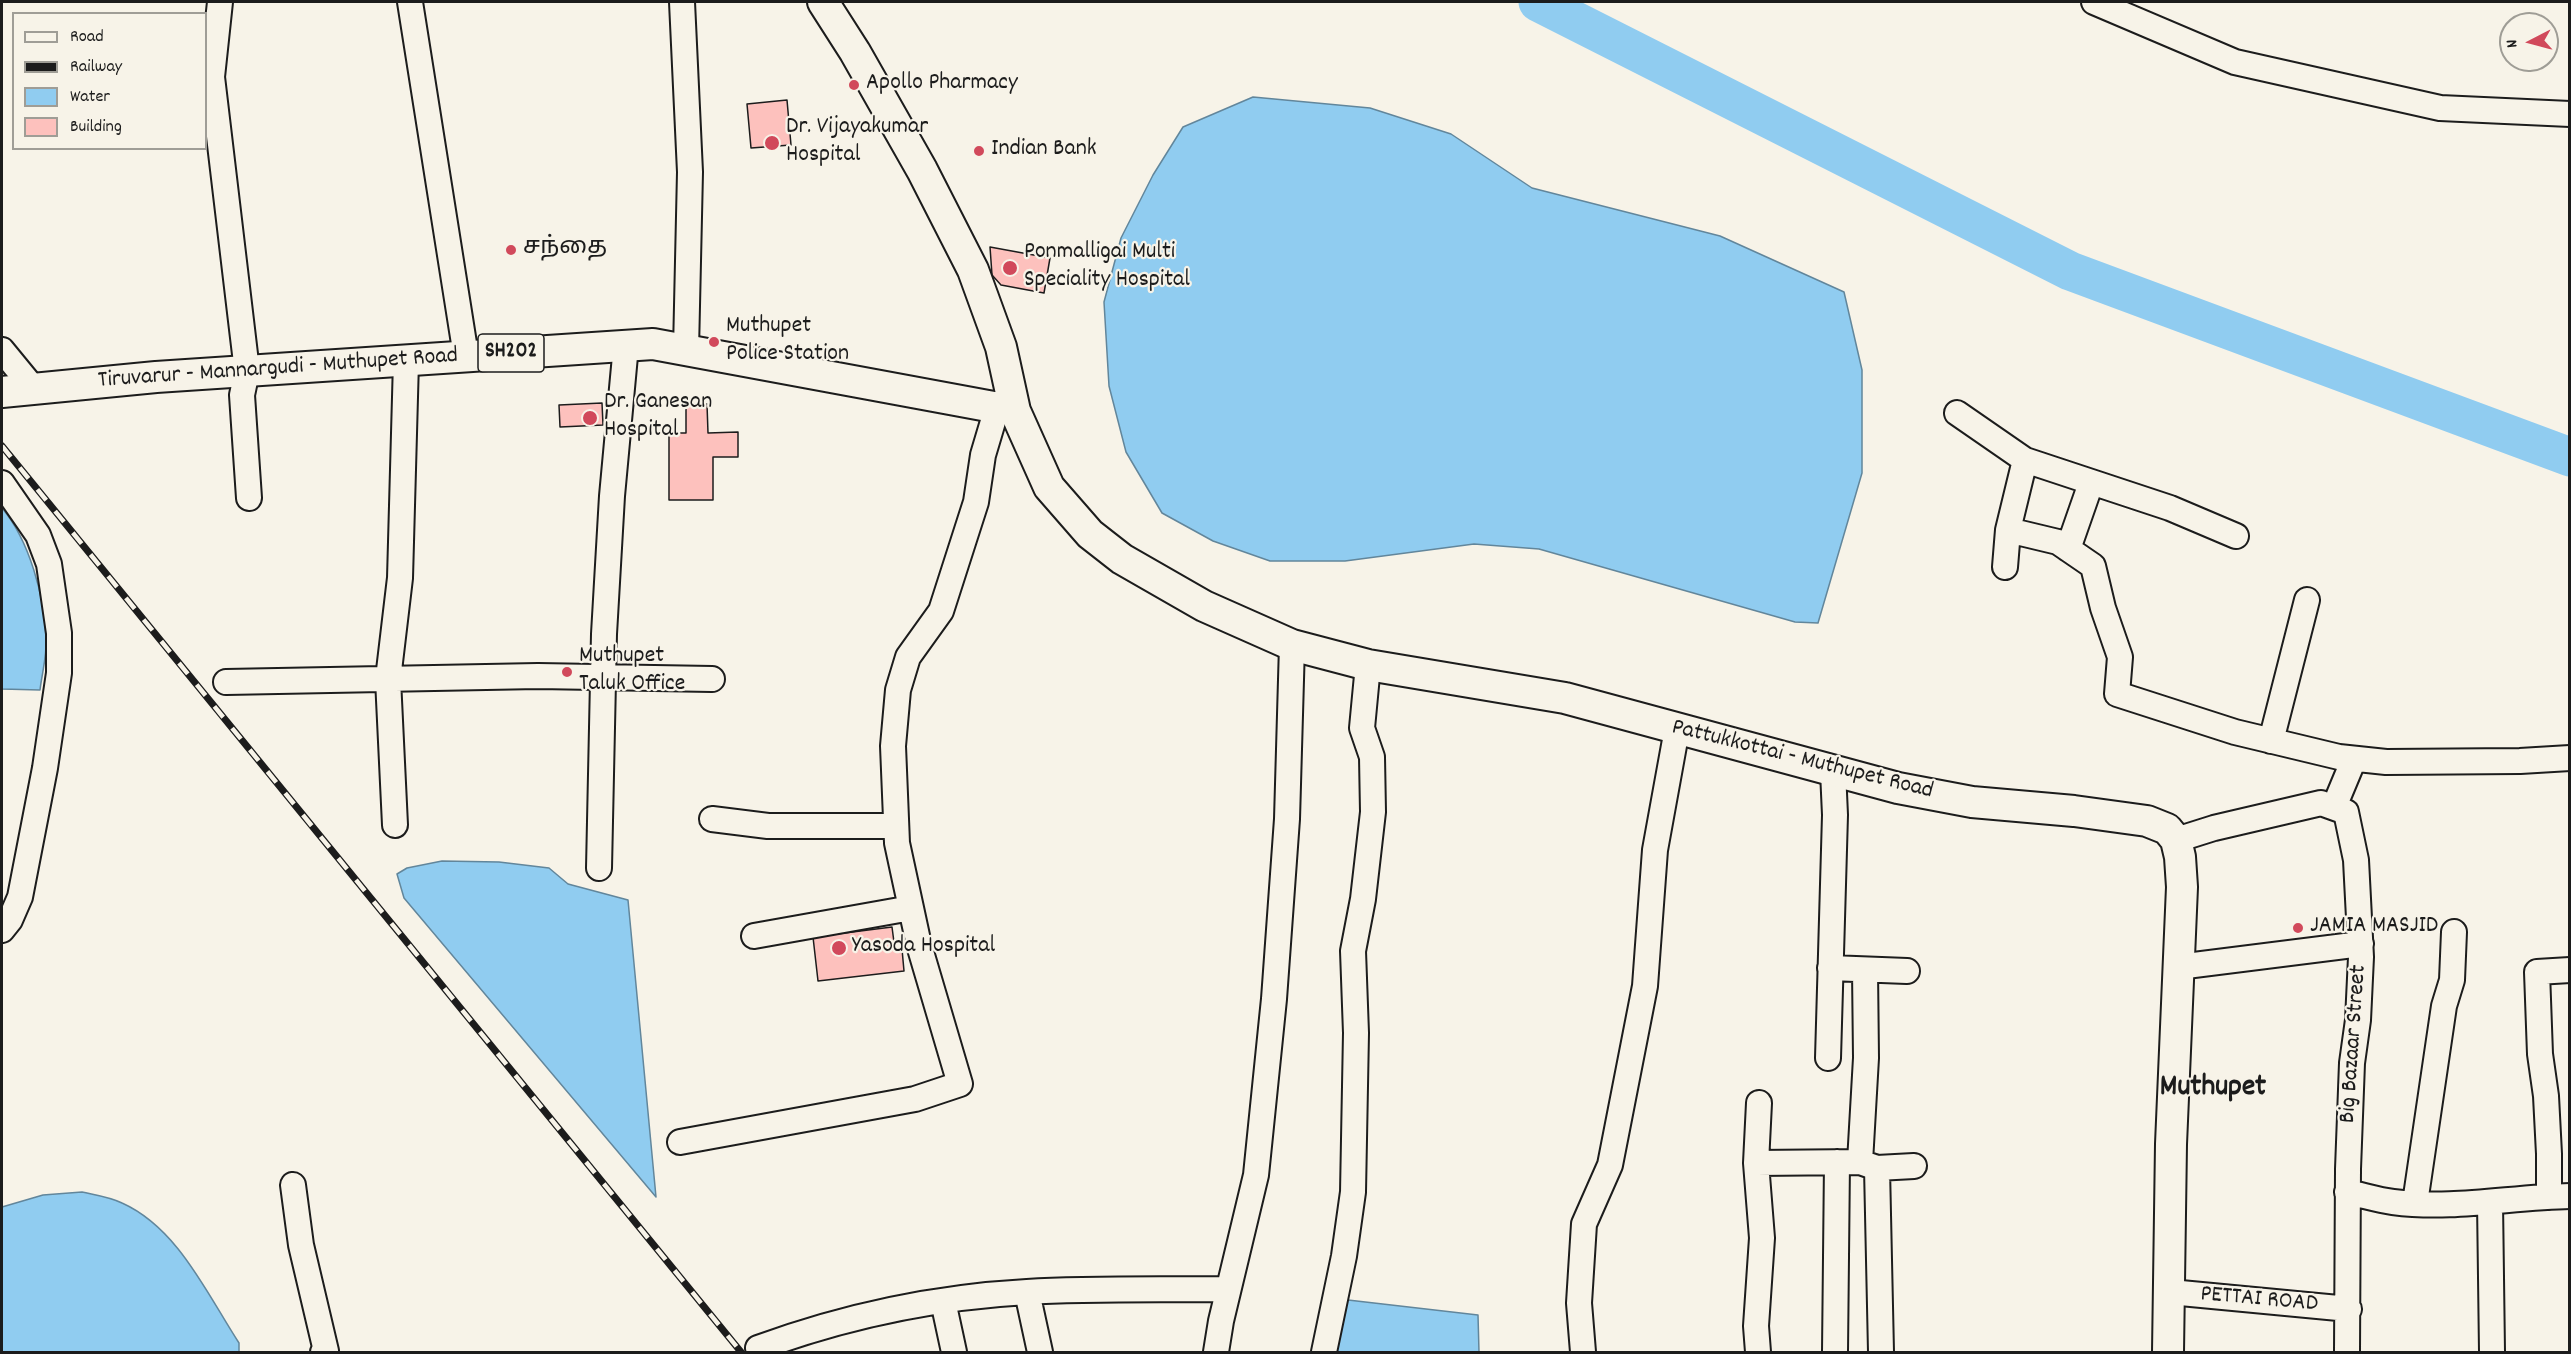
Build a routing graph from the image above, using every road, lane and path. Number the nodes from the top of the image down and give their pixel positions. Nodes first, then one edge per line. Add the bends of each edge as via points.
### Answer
1 (220, 2) edge
2 (410, 2) edge
3 (682, 2) edge
4 (823, 2) edge
5 (2094, 2) edge
6 (2570, 114) edge
7 (626, 345) junction
8 (2, 350) edge
9 (686, 350) junction
10 (466, 356) junction
11 (406, 360) junction
12 (247, 372) junction
13 (34, 389) junction
14 (2, 392) edge
15 (1006, 410) junction
16 (1957, 412) dead end
17 (2025, 460) junction
18 (2, 483) edge
19 (2091, 483) junction
20 (249, 498) dead end
21 (2008, 530) junction
22 (2236, 536) dead end
23 (2067, 549) junction
24 (2005, 567) dead end
25 (2307, 600) dead end
26 (1292, 645) junction
27 (1368, 665) junction
28 (602, 677) junction
29 (388, 679) junction
30 (712, 679) dead end
31 (226, 682) dead end
32 (1677, 729) junction
33 (2271, 741) junction
34 (2570, 758) edge
35 (2354, 759) junction
36 (1833, 771) junction
37 (2334, 807) junction
38 (712, 819) dead end
39 (395, 825) dead end
40 (896, 826) junction
41 (2176, 840) junction
42 (599, 868) dead end
43 (911, 908) junction
44 (2, 930) edge
45 (2454, 932) dead end
46 (754, 936) dead end
47 (2361, 944) junction
48 (2178, 967) junction
49 (1830, 968) junction
50 (1866, 969) junction
51 (2570, 970) edge
52 (1908, 971) dead end
53 (1828, 1058) dead end
54 (1759, 1103) dead end
55 (680, 1142) dead end
56 (1756, 1163) junction
57 (1858, 1164) junction
58 (1914, 1166) dead end
59 (293, 1185) dead end
60 (2347, 1192) junction
61 (2559, 1196) edge
62 (2490, 1202) junction
63 (2415, 1203) junction
64 (1228, 1289) junction
65 (1027, 1292) junction
66 (2170, 1292) junction
67 (943, 1300) junction
68 (2349, 1310) junction
69 (758, 1348) dead end
70 (323, 1353) edge
71 (954, 1353) edge
72 (1040, 1353) edge
73 (1216, 1353) edge
74 (1324, 1353) edge
75 (1583, 1353) edge
76 (1758, 1353) edge
77 (1834, 1353) edge
78 (1881, 1353) edge
79 (2168, 1353) edge
80 (2347, 1353) edge
81 (2492, 1353) edge

1 - 12 street via 212,77
2 - 10 street
3 - 9 street via 690,172
4 - 15 main road, Pattukkottai - Muthupet Road via 922,170 973,270 1001,347
5 - 6 street via 2235,62 2440,108
7 - 9 main road, Tiruvarur - Mannargudi - Muthupet Road / SH202 via 653,344
7 - 10 main road, Tiruvarur - Mannargudi - Muthupet Road / SH202
7 - 28 street via 612,496
8 - 13 street
9 - 15 main road, Tiruvarur - Mannargudi - Muthupet Road / SH202
10 - 11 main road, Tiruvarur - Mannargudi - Muthupet Road / SH202
11 - 12 main road, Tiruvarur - Mannargudi - Muthupet Road / SH202
11 - 29 street via 400,578
12 - 13 main road, Tiruvarur - Mannargudi - Muthupet Road / SH202
12 - 20 street via 242,395
13 - 14 main road, Tiruvarur - Mannargudi - Muthupet Road / SH202
15 - 26 main road, Pattukkottai - Muthupet Road via 1049,487 1090,534 1122,559 1204,606
15 - 40 street via 983,455 976,502 941,611 908,657 898,690 893,746
16 - 17 street
17 - 19 street
17 - 21 street
18 - 44 street via 38,535 49,564 58,624 59,673 20,897
19 - 22 street via 2170,508
19 - 23 street
21 - 23 street via 2058,542
21 - 24 street
23 - 33 street via 2093,566 2120,657 2117,694
25 - 33 street
26 - 27 main road, Pattukkottai - Muthupet Road
26 - 64 street via 1287,819 1274,999 1256,1175
27 - 32 main road, Pattukkottai - Muthupet Road via 1565,698
27 - 74 street via 1362,728 1372,757 1373,812 1353,951 1353,1192
28 - 29 street
28 - 30 street
28 - 42 street
29 - 31 street
29 - 39 street
32 - 36 main road, Pattukkottai - Muthupet Road
32 - 75 street via 1655,850 1645,986 1610,1165 1584,1224 1579,1303
33 - 35 street
34 - 35 street via 2398,762
35 - 37 street
36 - 41 main road, Pattukkottai - Muthupet Road via 1972,802 2147,821 2167,829
36 - 49 street
37 - 41 street via 2321,803
37 - 47 street, Big Bazaar Street via 2346,812 2356,860
38 - 40 street via 768,826
40 - 43 street
41 - 48 main road via 2182,887
43 - 46 street
43 - 55 street via 960,1084 915,1099
45 - 63 street via 2452,980 2444,1006
47 - 48 street
47 - 60 street, Big Bazaar Street
48 - 66 main road
49 - 50 street
49 - 53 street
50 - 52 street
50 - 57 street via 1866,1058
51 - 61 street via 2537,972 2540,1054
54 - 56 street
56 - 57 street
56 - 76 street via 1762,1238
57 - 58 street
57 - 77 street
57 - 78 street
59 - 70 street via 301,1245 326,1351
60 - 63 street
60 - 68 street, Big Bazaar Street
61 - 62 street
62 - 63 street
62 - 81 street
64 - 65 street
64 - 73 street
65 - 67 street
65 - 72 street
66 - 68 street, PETTAI ROAD
66 - 79 main road
67 - 69 street via 811,1330
67 - 71 street
68 - 80 street, PETTAI ROAD

